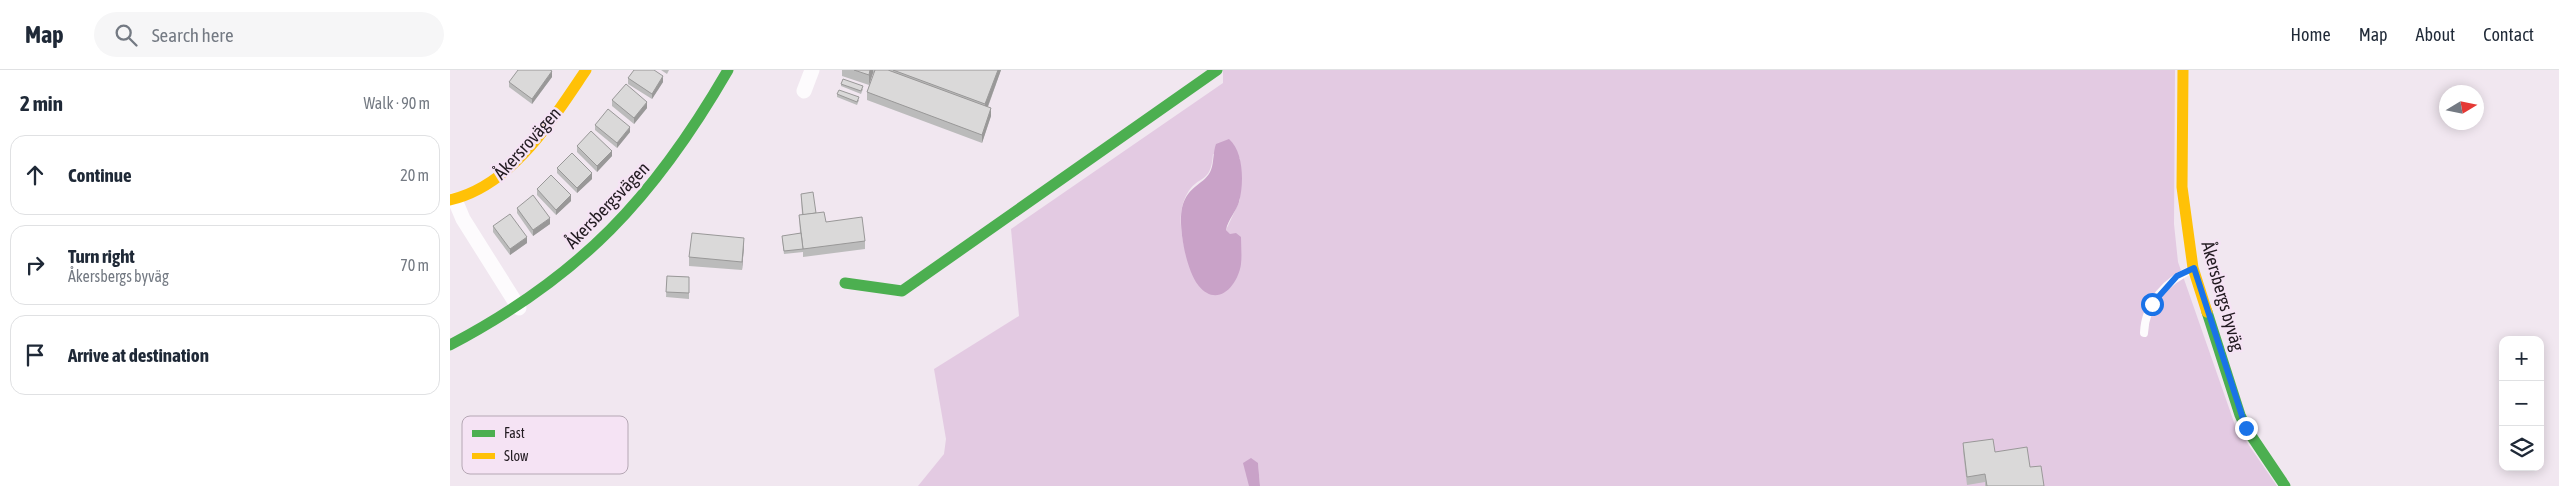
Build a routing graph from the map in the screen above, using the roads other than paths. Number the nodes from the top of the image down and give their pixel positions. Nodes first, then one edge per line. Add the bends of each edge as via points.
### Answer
1 (586, 70) edge
2 (728, 70) edge
3 (812, 70) edge
4 (1217, 70) edge
5 (2183, 70) edge
6 (804, 91) dead end
7 (453, 200) edge
8 (2194, 268) junction
9 (845, 283) dead end
10 (519, 308) junction
11 (2144, 332) dead end
12 (450, 345) edge
13 (2285, 486) edge

1 - 7 street, Åkersrovägen via 514,162 472,195
2 - 10 street, Åkersbergsvägen via 705,114 628,214 596,248
3 - 6 street
4 - 9 street via 902,291
5 - 8 street, Åkersbergs byväg via 2182,187
7 - 10 street, Åkersrovägen
8 - 11 lane via 2177,276 2152,304 2144,322
8 - 13 street, Åkersbergs byväg via 2240,415
10 - 12 street, Åkersbergsvägen

